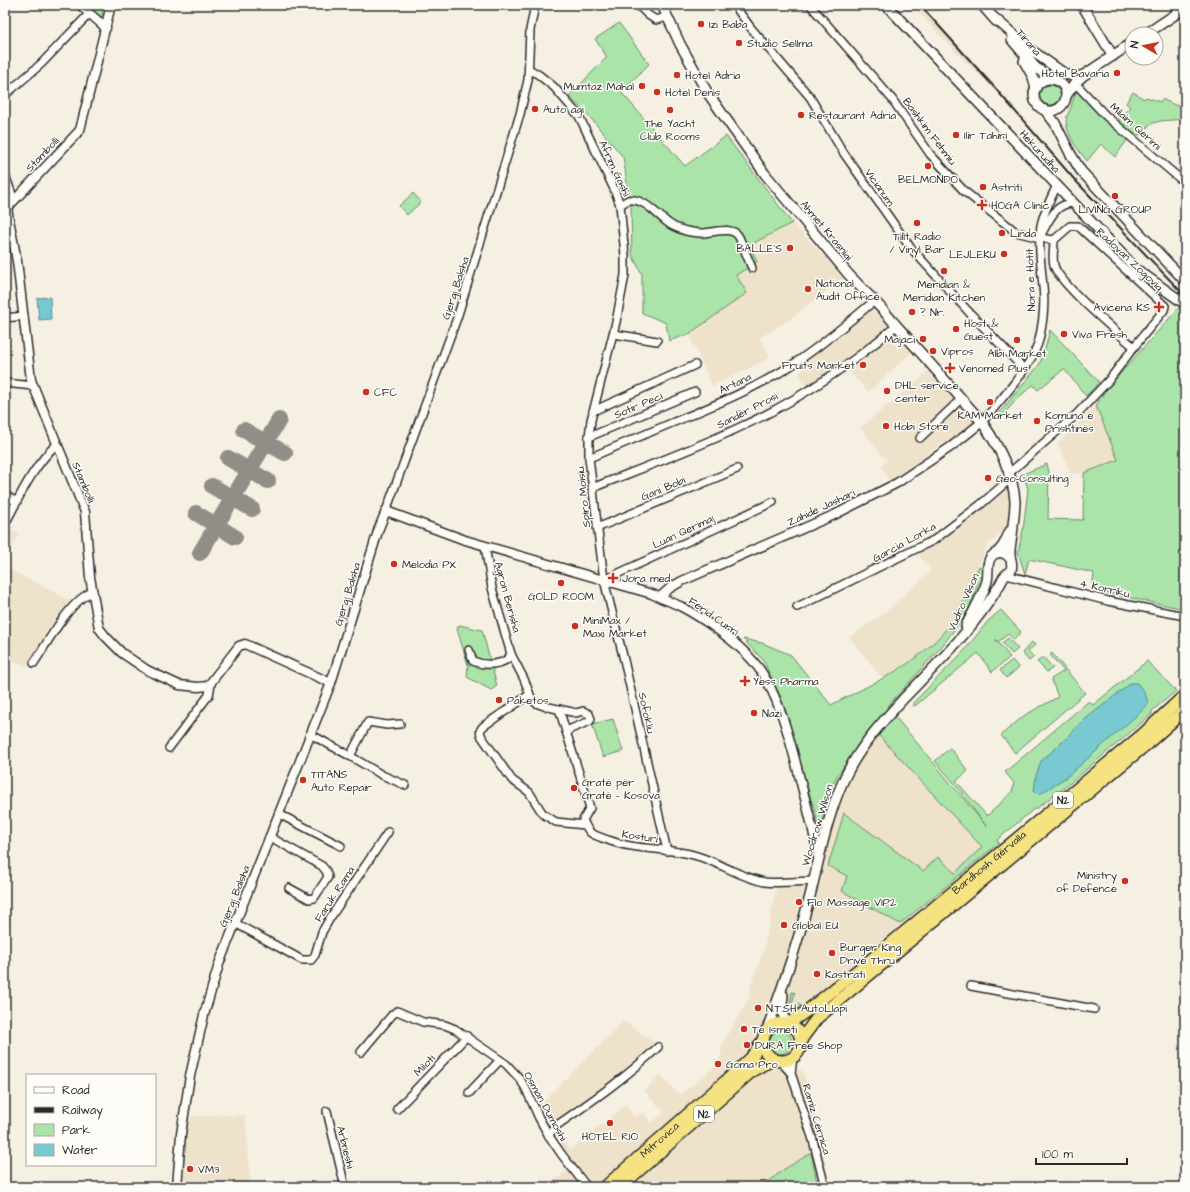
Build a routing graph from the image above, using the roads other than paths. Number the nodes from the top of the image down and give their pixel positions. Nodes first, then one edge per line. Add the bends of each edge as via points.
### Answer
1 (80, 5) edge
2 (111, 5) edge
3 (535, 5) edge
4 (638, 5) edge
5 (662, 5) edge
6 (734, 5) edge
7 (810, 5) edge
8 (886, 5) edge
9 (982, 5) edge
10 (1082, 5) edge
11 (1185, 8) edge
12 (89, 14) junction
13 (992, 16) junction
14 (667, 18) junction
15 (1158, 26) edge
16 (106, 28) junction
17 (1124, 48) edge
18 (1113, 56) junction
19 (529, 69) junction
20 (1084, 75) junction
21 (1054, 80) junction
22 (1075, 83) junction
23 (1036, 88) junction
24 (6, 94) dead end
25 (1066, 96) junction
26 (1060, 108) junction
27 (1045, 110) junction
28 (1066, 144) junction
29 (5, 175) edge
30 (1185, 183) edge
31 (1057, 186) junction
32 (14, 200) junction
33 (1073, 203) junction
34 (620, 205) junction
35 (1040, 238) junction
36 (1054, 240) junction
37 (752, 268) dead end
38 (1185, 281) edge
39 (874, 301) junction
40 (1185, 304) edge
41 (24, 316) junction
42 (5, 318) edge
43 (896, 326) junction
44 (614, 334) junction
45 (657, 341) dead end
46 (1134, 347) junction
47 (695, 365) dead end
48 (1024, 369) junction
49 (5, 383) edge
50 (33, 386) junction
51 (695, 392) dead end
52 (961, 399) junction
53 (593, 411) junction
54 (982, 422) junction
55 (589, 437) junction
56 (920, 438) dead end
57 (57, 444) junction
58 (590, 458) junction
59 (737, 469) dead end
60 (1009, 476) junction
61 (592, 488) junction
62 (5, 495) edge
63 (17, 502) junction
64 (773, 502) dead end
65 (386, 511) junction
66 (1014, 522) junction
67 (5, 524) edge
68 (597, 528) junction
69 (485, 546) junction
70 (997, 553) junction
71 (1011, 561) junction
72 (989, 569) junction
73 (1006, 575) junction
74 (1021, 579) junction
75 (604, 580) junction
76 (93, 592) junction
77 (660, 597) junction
78 (797, 607) dead end
79 (1185, 616) edge
80 (959, 640) junction
81 (469, 650) dead end
82 (511, 654) junction
83 (34, 663) dead end
84 (331, 683) junction
85 (211, 684) junction
86 (529, 695) junction
87 (1185, 695) edge
88 (559, 709) junction
89 (1185, 710) edge
90 (400, 724) dead end
91 (566, 731) junction
92 (310, 734) junction
93 (169, 748) dead end
94 (350, 756) junction
95 (405, 785) dead end
96 (279, 814) junction
97 (585, 825) junction
98 (388, 832) dead end
99 (270, 837) junction
100 (341, 846) dead end
101 (667, 851) junction
102 (818, 861) junction
103 (814, 880) junction
104 (289, 888) dead end
105 (235, 923) junction
106 (784, 983) junction
107 (971, 986) dead end
108 (1094, 1009) dead end
109 (787, 1024) junction
110 (467, 1036) junction
111 (764, 1036) junction
112 (800, 1041) junction
113 (658, 1047) dead end
114 (361, 1052) dead end
115 (793, 1057) junction
116 (500, 1060) junction
117 (777, 1060) junction
118 (791, 1074) junction
119 (469, 1093) dead end
120 (397, 1109) dead end
121 (327, 1111) dead end
122 (549, 1136) junction
123 (177, 1187) edge
124 (345, 1187) edge
125 (587, 1187) edge
126 (605, 1187) edge
127 (620, 1187) edge
128 (825, 1187) edge

1 - 12 street
2 - 16 street, Stambolli
3 - 19 street, Gjergj Balsha via 530,30
4 - 14 street via 656,20
5 - 14 main road, Ahmet Krasniqi
6 - 48 street, Vicianum via 802,87 846,157 906,242
7 - 35 street, Bashkim Fehmiu via 892,99 930,154 964,191 1016,232
8 - 31 main road, Hekurudha
9 - 13 main road, Tirana
10 - 18 main road
11 - 15 main road
12 - 16 street
12 - 24 street via 41,64
13 - 20 main road via 1035,53 1065,74
13 - 21 main road, Tirana via 1035,67
13 - 23 main road, Tirana via 1030,71
14 - 39 main road, Ahmet Krasniqi via 704,87 765,174 849,275
16 - 32 street, Stambolli via 80,130
17 - 18 main road
18 - 20 main road
19 - 34 street, Afrim Gashi via 554,87 579,116
19 - 65 street, Gjergj Balsha via 524,102 468,285 433,388
20 - 21 main road via 1073,79
20 - 22 main road
21 - 23 main road via 1042,81
21 - 25 main road via 1064,88
22 - 25 main road
22 - 30 street, Milaim Qerimi via 1106,116
23 - 27 main road, Hekurudha via 1035,99
25 - 26 main road
26 - 27 main road
26 - 28 main road, Hekurudha
27 - 28 main road, Hekurudha
28 - 38 main road, Hekurudha via 1081,171
29 - 32 street
31 - 33 main road, Hekurudha
31 - 35 street, Nora e Hotit via 1044,216
32 - 41 street, Stambolli via 7,212 16,250
33 - 35 street, Nora e Hotit via 1063,206 1051,216
33 - 40 main road, Hekurudha via 1136,269
34 - 37 street, Afrim Gashi via 628,200 636,200 677,228 701,234 723,231 737,233
34 - 44 street, Spiro Moisiu via 626,265
35 - 36 street, Bashkim Fehmiu
35 - 48 street, Nora e Hotit via 1044,311 1039,340
36 - 46 street via 1056,270 1068,286
36 - 46 street, Radovan Zogoviq via 1070,226 1078,226 1165,306 1162,314
39 - 43 main road, Ahmet Krasniqi
39 - 58 street, Artana via 833,335 776,374 704,410
41 - 42 street
41 - 50 street, Stambolli
43 - 52 main road, Ahmet Krasniqi
43 - 61 street, Sandër Prosi via 848,365 779,407 736,429
44 - 45 street
44 - 53 street, Spiro Moisiu
46 - 60 street, Radovan Zogoviq via 1109,380 1077,414
47 - 53 street
48 - 54 street, Nora e Hotit
49 - 50 street
50 - 57 street, Stambolli
51 - 55 street, Sotir Peci
52 - 54 main road, Ahmet Krasniqi
52 - 56 street
53 - 55 street, Spiro Moisiu
54 - 60 main road, Ahmet Krasniqi via 997,445
54 - 77 street, Zahide Jashari via 952,446 897,483 834,515 682,581
55 - 58 street, Spiro Moisiu
57 - 63 street via 40,464
57 - 76 street, Stambolli via 85,512
58 - 61 street, Spiro Moisiu
59 - 68 street, Gani Bobi
60 - 66 main road, Ahmet Krasniqi via 1015,503
60 - 78 street, Garcia Lorka via 980,505 934,540
61 - 68 street, Spiro Moisiu
62 - 63 street
63 - 67 street
64 - 75 street, Luan Qerimaj
65 - 69 street, Ferid Curri
65 - 84 street, Gjergj Balsha
66 - 70 main road, Ahmet Krasniqi via 1007,540
66 - 71 main road, Ahmet Krasniqi
68 - 75 street, Spiro Moisiu
69 - 75 street, Ferid Curri
69 - 82 street, Agron Berisha via 492,588
70 - 71 main road via 1004,553
70 - 72 main road via 989,561
71 - 73 main road, Ahmet Krasniqi via 1011,570
71 - 74 street
72 - 73 main road via 994,575
72 - 80 main road, Vudro Vilson via 984,590
73 - 74 street, 4 Korriku
73 - 80 main road, Vudro Vilson via 989,603
74 - 79 street, 4 Korriku via 1108,601
75 - 77 street, Ferid Curri
75 - 101 street, Sofokliu
76 - 83 street via 83,595 67,614
76 - 85 street, Stambolli via 99,628 122,654 146,670 179,685 205,687
77 - 102 street, Ferid Curri via 694,614 725,636 753,660 761,672 775,699 791,745 814,834
80 - 102 main road, Woodrow Wilson via 877,727 855,758 838,793
81 - 82 street via 473,661 490,664 504,661
82 - 86 street, Agron Berisha
84 - 85 street via 245,644 239,646
84 - 92 street, Gjergj Balsha
85 - 93 street via 209,695
86 - 88 street via 536,703
86 - 97 street via 480,728 482,737 512,780 529,792 542,814 556,822
87 - 109 highway, Bardhosh Gërvalla / N2 via 1142,736 878,954
88 - 91 street
88 - 91 street via 576,713 583,711 589,714 591,719
89 - 112 highway, Bardhosh Gërvalla / N2 via 817,1018
90 - 94 street via 368,722
91 - 97 street via 590,808 583,820
92 - 94 street
92 - 96 street, Gjergj Balsha
94 - 95 street
96 - 99 street, Gjergj Balsha
96 - 100 street
97 - 101 street, Kosturi via 590,832 613,842 630,847
98 - 105 street, Faruk Rama via 330,918 311,960 302,960
99 - 104 street via 322,866 326,871 328,877 314,898 309,899
99 - 105 street, Gjergj Balsha
101 - 103 street, Kosturi via 696,855 758,880
102 - 103 main road, Woodrow Wilson
103 - 106 main road, Woodrow Wilson
105 - 123 street, Gjergj Balsha via 219,964 198,1040 184,1114
106 - 109 main road via 782,1004
106 - 111 main road
107 - 108 street
109 - 111 highway, N2 via 774,1025
109 - 112 highway via 797,1031
110 - 114 street, Osman Dumoshi via 445,1025 423,1022 397,1011
110 - 116 street, Osman Dumoshi
110 - 120 street, Miloti
111 - 117 highway via 763,1046 766,1052
111 - 126 highway, Mitrovica / N2 via 756,1052 746,1063
112 - 115 highway, N2 via 800,1047
113 - 122 street via 607,1090 553,1128
115 - 117 highway, N2
115 - 118 street, Ramiz Cërnica
116 - 119 street
116 - 122 street, Osman Dumoshi via 520,1079
117 - 118 street
117 - 127 highway, Mitrovica / N2 via 752,1071
118 - 128 street, Ramiz Cërnica via 813,1140
121 - 124 street, Arbneshi
122 - 125 street, Osman Dumoshi

